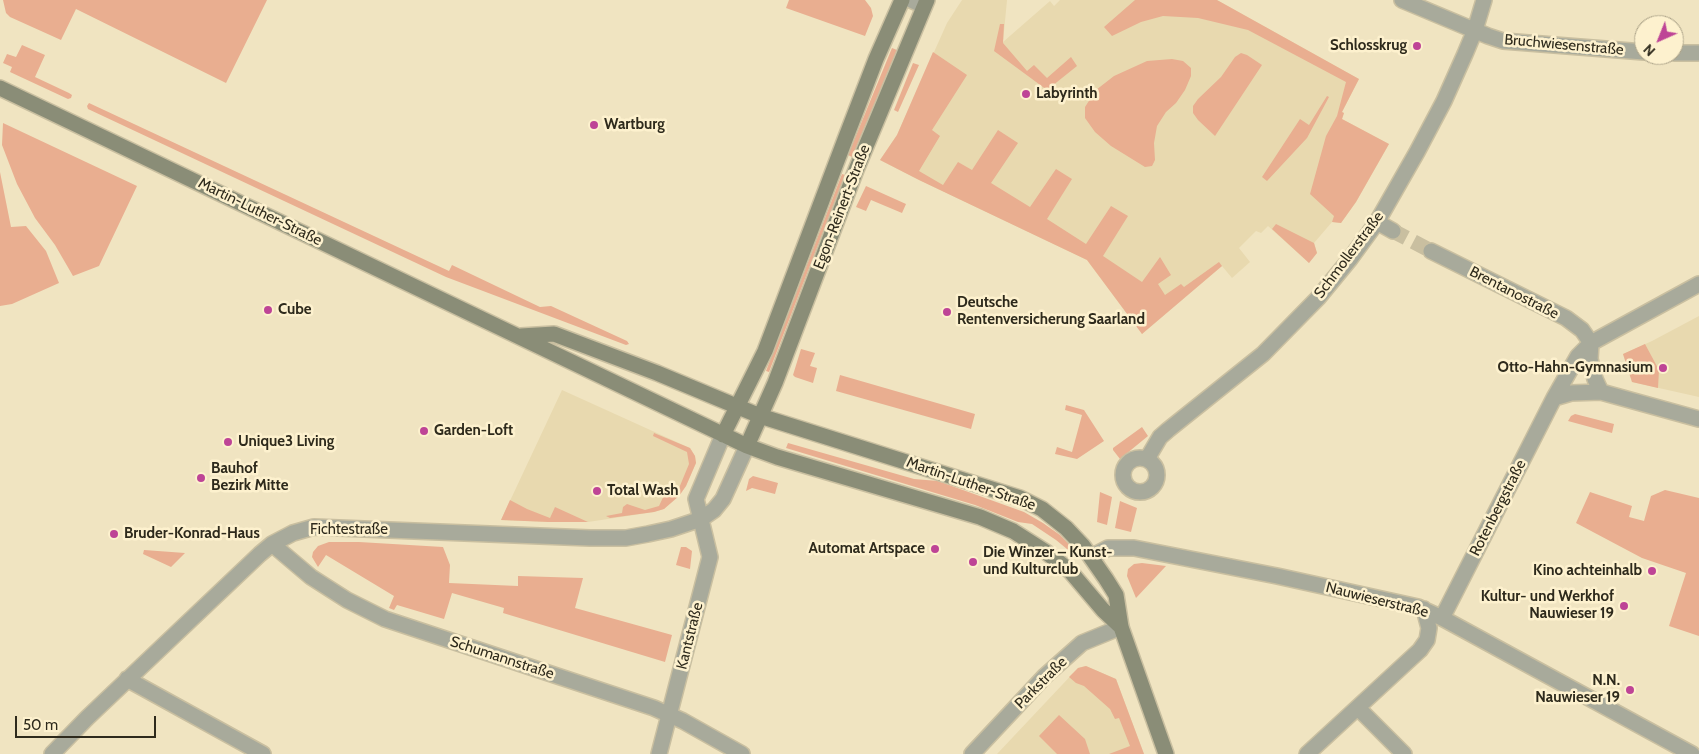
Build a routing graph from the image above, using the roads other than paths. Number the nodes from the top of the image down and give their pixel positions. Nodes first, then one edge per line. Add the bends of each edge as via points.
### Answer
1 (902, 0) edge
2 (1402, 0) edge
3 (1484, 0) edge
4 (921, 2) edge
5 (1475, 30) junction
6 (1634, 51) edge
7 (1684, 53) edge
8 (1699, 53) edge
9 (0, 88) edge
10 (1376, 222) junction
11 (1393, 231) tunnel mouth
12 (1431, 251) tunnel mouth
13 (1699, 284) edge
14 (519, 336) junction
15 (1591, 343) junction
16 (1602, 392) junction
17 (1554, 398) junction
18 (738, 406) junction
19 (760, 416) junction
20 (1699, 419) edge
21 (723, 435) junction
22 (746, 446) junction
23 (1147, 459) dead end
24 (701, 518) junction
25 (272, 544) junction
26 (1092, 557) junction
27 (1424, 610) junction
28 (1442, 618) junction
29 (1121, 627) junction
30 (127, 679) junction
31 (1358, 708) junction
32 (670, 715) junction
33 (1667, 748) edge
34 (52, 754) edge
35 (262, 754) edge
36 (659, 754) edge
37 (742, 754) edge
38 (972, 754) edge
39 (1166, 754) edge
40 (1307, 754) edge
41 (1404, 754) edge
42 (1692, 754) edge

1 - 18 main road, Egon-Reinert-Straße via 765,351
2 - 5 street, Bruchwiesenstraße
3 - 5 street, Schmollerstraße
4 - 19 main road, Egon-Reinert-Straße
5 - 6 street, Bruchwiesenstraße via 1503,41
5 - 10 street, Schmollerstraße via 1430,127
7 - 8 street
9 - 14 main road, Martin-Luther-Straße
10 - 11 street
10 - 23 street, Schmollerstraße via 1338,274 1263,354 1168,430
12 - 15 street, Brentanostraße via 1570,321
13 - 15 street, Rotenbergstraße
14 - 18 main road, Martin-Luther-Straße via 554,334
14 - 21 main road, Martin-Luther-Straße
15 - 16 street via 1590,359
15 - 17 street, Rotenbergstraße via 1578,356
16 - 17 street via 1571,393
16 - 20 street
17 - 28 street, Rotenbergstraße
18 - 19 main road, Martin-Luther-Straße
18 - 21 main road
19 - 22 main road, Fichtestraße
19 - 26 main road, Martin-Luther-Straße via 1020,498 1056,519
21 - 22 main road, Martin-Luther-Straße
21 - 24 street via 696,499
22 - 24 street, Fichtestraße via 723,499
22 - 29 main road, Martin-Luther-Straße via 1005,527 1070,571
24 - 25 street, Fichtestraße via 671,529 626,538 314,527
24 - 32 street, Kantstraße via 710,557
25 - 30 street, Fichtestraße
25 - 32 street, Schumannstraße via 311,577 385,619
26 - 27 street, Nauwieserstraße via 1108,548 1142,549
26 - 29 main road, Martin-Luther-Straße via 1116,595
27 - 28 street, Nauwieserstraße
27 - 31 street via 1429,628 1427,640
28 - 33 street, Nauwieserstraße
29 - 38 street, Parkstraße via 1082,643 1045,676
29 - 39 main road
30 - 34 street, Fichtestraße
30 - 35 street
31 - 40 street
31 - 41 street
32 - 36 street, Kantstraße
32 - 37 street, Schumannstraße
33 - 42 street, Nauwieserstraße

